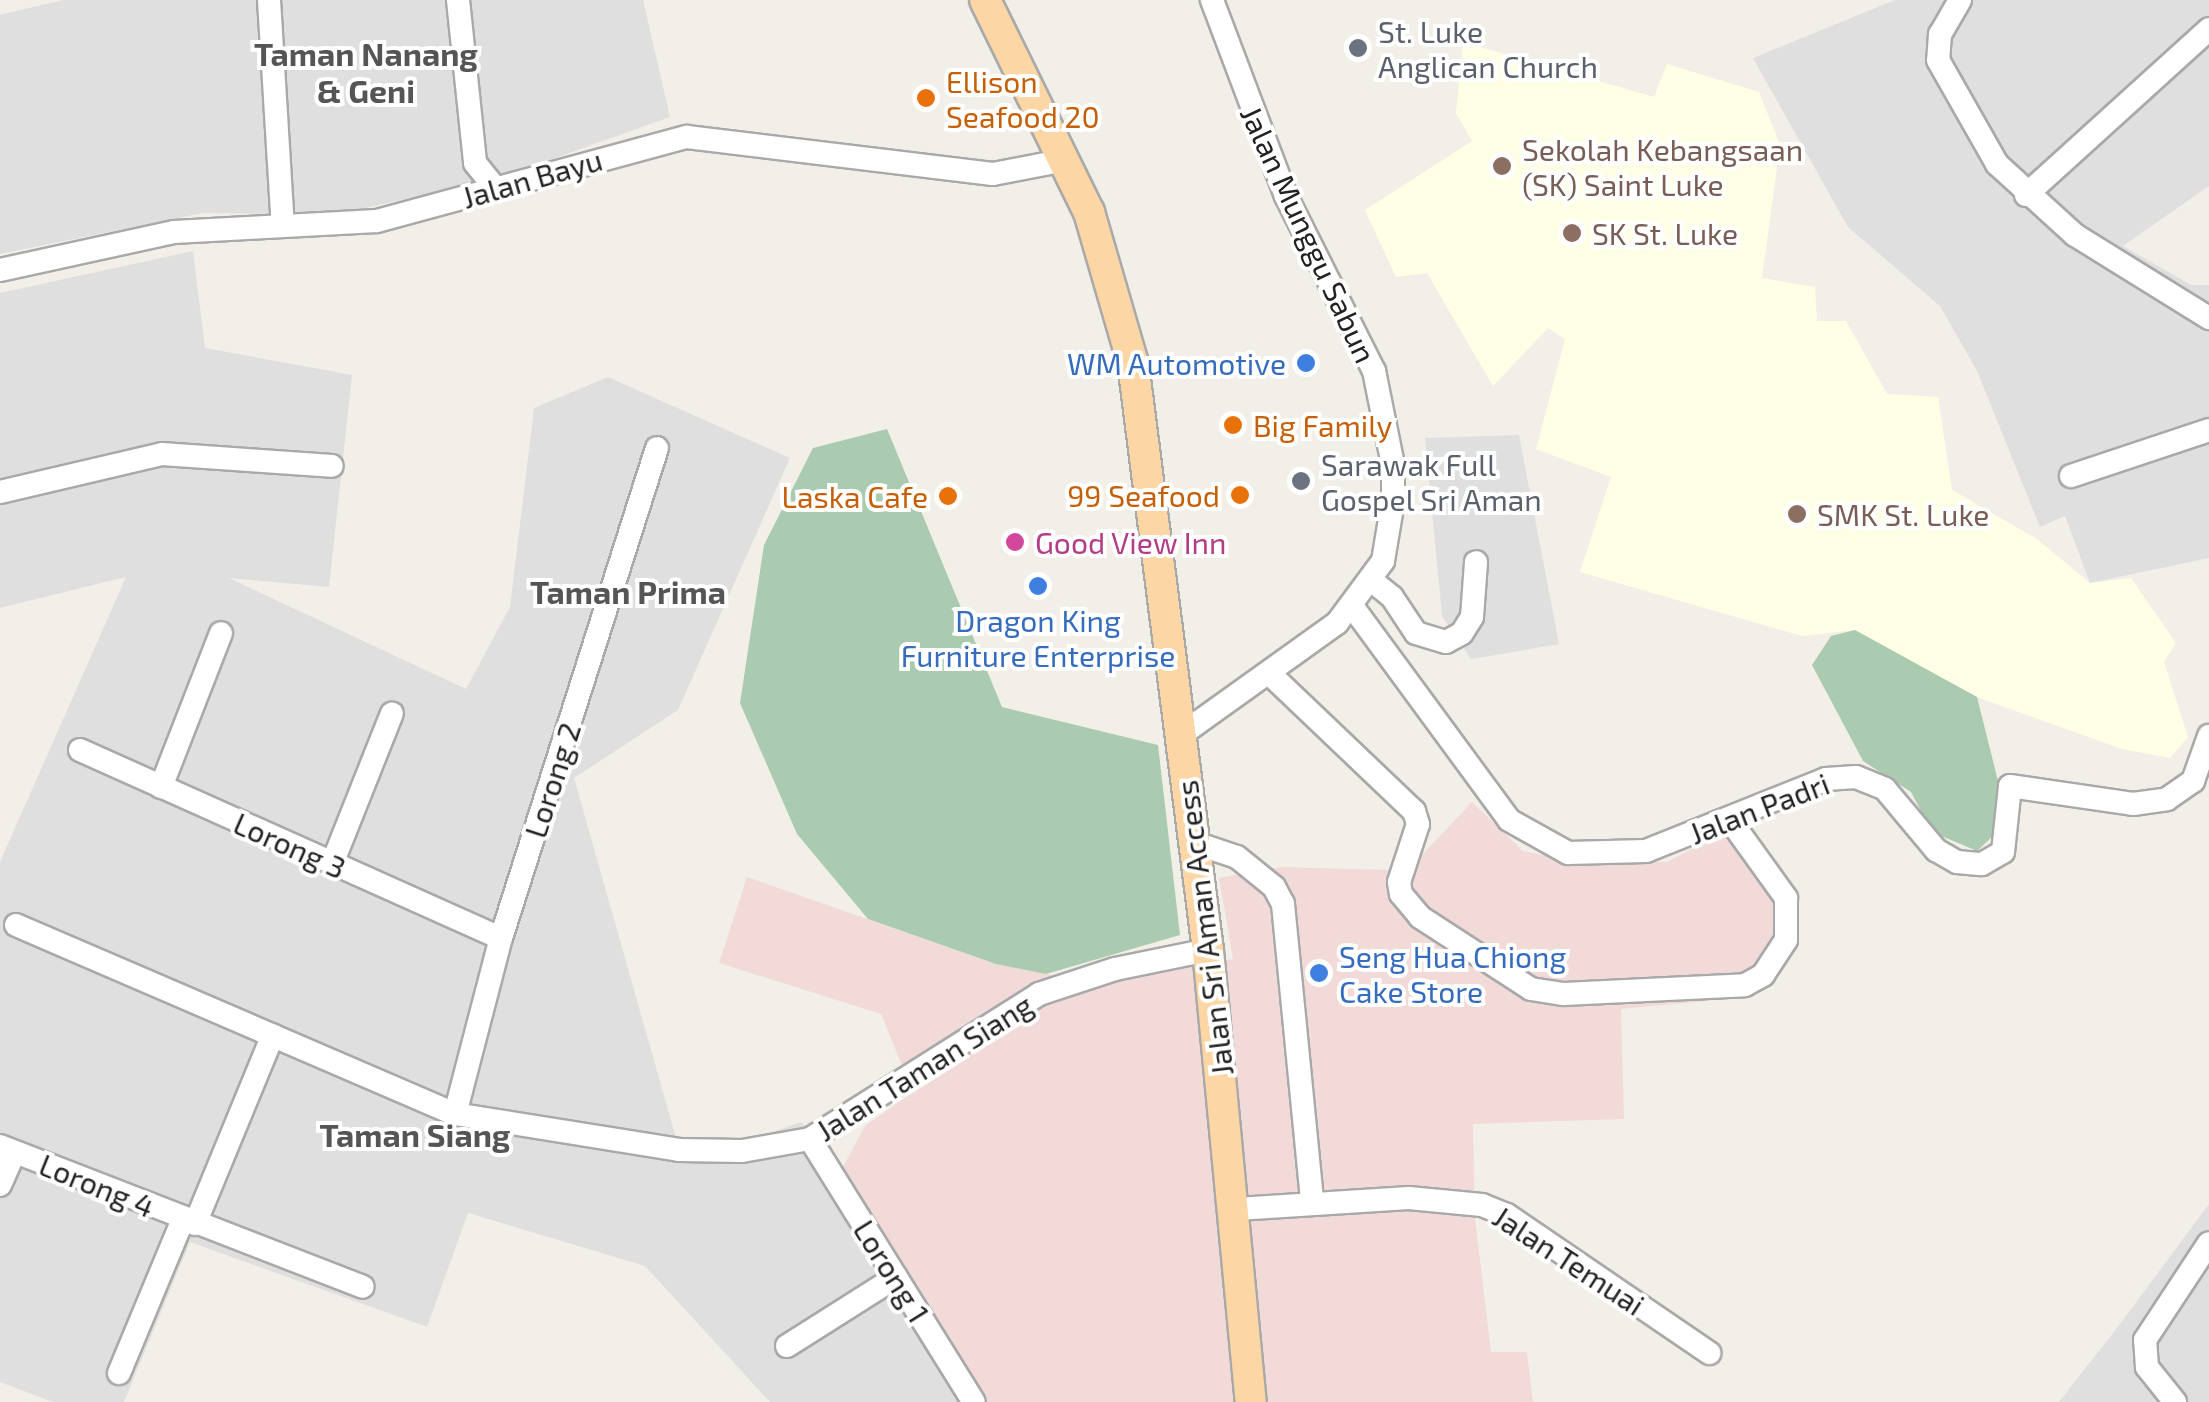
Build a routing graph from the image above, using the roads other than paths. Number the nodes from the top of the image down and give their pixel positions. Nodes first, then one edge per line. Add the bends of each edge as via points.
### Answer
1 (268, 0) edge
2 (458, 0) edge
3 (986, 0) edge
4 (1212, 0) edge
5 (1960, 0) edge
6 (2209, 29) edge
7 (1066, 160) junction
8 (496, 189) junction
9 (2026, 195) junction
10 (283, 226) junction
11 (0, 270) edge
12 (2209, 318) edge
13 (2209, 430) edge
14 (658, 448) dead end
15 (332, 466) dead end
16 (2071, 476) dead end
17 (0, 492) edge
18 (1476, 562) dead end
19 (1371, 580) junction
20 (1352, 606) junction
21 (221, 632) dead end
22 (1272, 676) junction
23 (392, 712) dead end
24 (1182, 734) junction
25 (2209, 736) edge
26 (80, 750) dead end
27 (161, 787) junction
28 (1730, 820) junction
29 (1192, 842) junction
30 (332, 864) junction
31 (16, 926) dead end
32 (502, 938) junction
33 (1208, 950) junction
34 (273, 1035) junction
35 (455, 1114) junction
36 (810, 1139) junction
37 (8, 1149) edge
38 (0, 1186) edge
39 (1312, 1201) junction
40 (1237, 1208) junction
41 (189, 1222) junction
42 (2209, 1244) edge
43 (896, 1277) junction
44 (362, 1287) dead end
45 (787, 1346) dead end
46 (1710, 1353) dead end
47 (119, 1373) dead end
48 (974, 1402) edge
49 (1251, 1402) edge
50 (2175, 1402) edge

1 - 10 street
2 - 8 street via 475,163
3 - 7 main road
4 - 19 street, Jalan Munggu Sabun via 1286,196 1374,372 1393,465 1393,501 1389,540
5 - 9 street via 1940,34 1942,72 1998,164
6 - 9 street
7 - 8 street, Jalan Bayu via 993,174 687,138
7 - 24 main road, Jalan Sri Aman Access via 1111,278 1147,456
8 - 10 street, Jalan Bayu via 377,221
9 - 12 street via 2075,235
10 - 11 street, Jalan Bayu via 174,232
13 - 16 street
14 - 32 street, Lorong 2
15 - 17 street via 162,454
18 - 19 street via 1468,627 1446,642 1416,633 1392,596
19 - 20 street, Jalan Munggu Sabun
20 - 22 street, Jalan Munggu Sabun
20 - 28 street, Jalan Padri via 1523,833 1568,853 1614,856
21 - 27 street
22 - 24 street, Jalan Munggu Sabun
22 - 28 street via 1414,811 1418,824 1398,882 1420,917 1531,989 1564,994 1745,985 1763,975 1786,940 1786,898
23 - 30 street
24 - 29 main road, Jalan Sri Aman Access
25 - 28 street, Jalan Padri via 2194,781 2167,799 2133,804 2010,786 2003,852 1982,864 1957,862 1936,850 1884,789 1856,777 1826,778
26 - 27 street, Lorong 3
27 - 30 street, Lorong 3
29 - 33 main road, Jalan Sri Aman Access
29 - 39 street via 1238,857 1283,904
30 - 32 street, Lorong 3
31 - 34 street, Jalan Taman Siang
32 - 35 street, Lorong 2
33 - 36 street, Jalan Taman Siang via 1115,968 1039,994
33 - 40 main road, Jalan Sri Aman Access
34 - 35 street, Jalan Taman Siang
34 - 41 street
35 - 36 street, Jalan Taman Siang via 679,1150 742,1150
36 - 43 street, Lorong 1
37 - 38 street
37 - 41 street, Lorong 4
39 - 40 street, Jalan Temuai
39 - 46 street, Jalan Temuai via 1432,1198 1507,1215
40 - 49 main road, Jalan Sri Aman Access
41 - 44 street, Lorong 4
41 - 47 street
42 - 50 street via 2145,1340 2147,1367
43 - 45 street
43 - 48 street, Lorong 1

